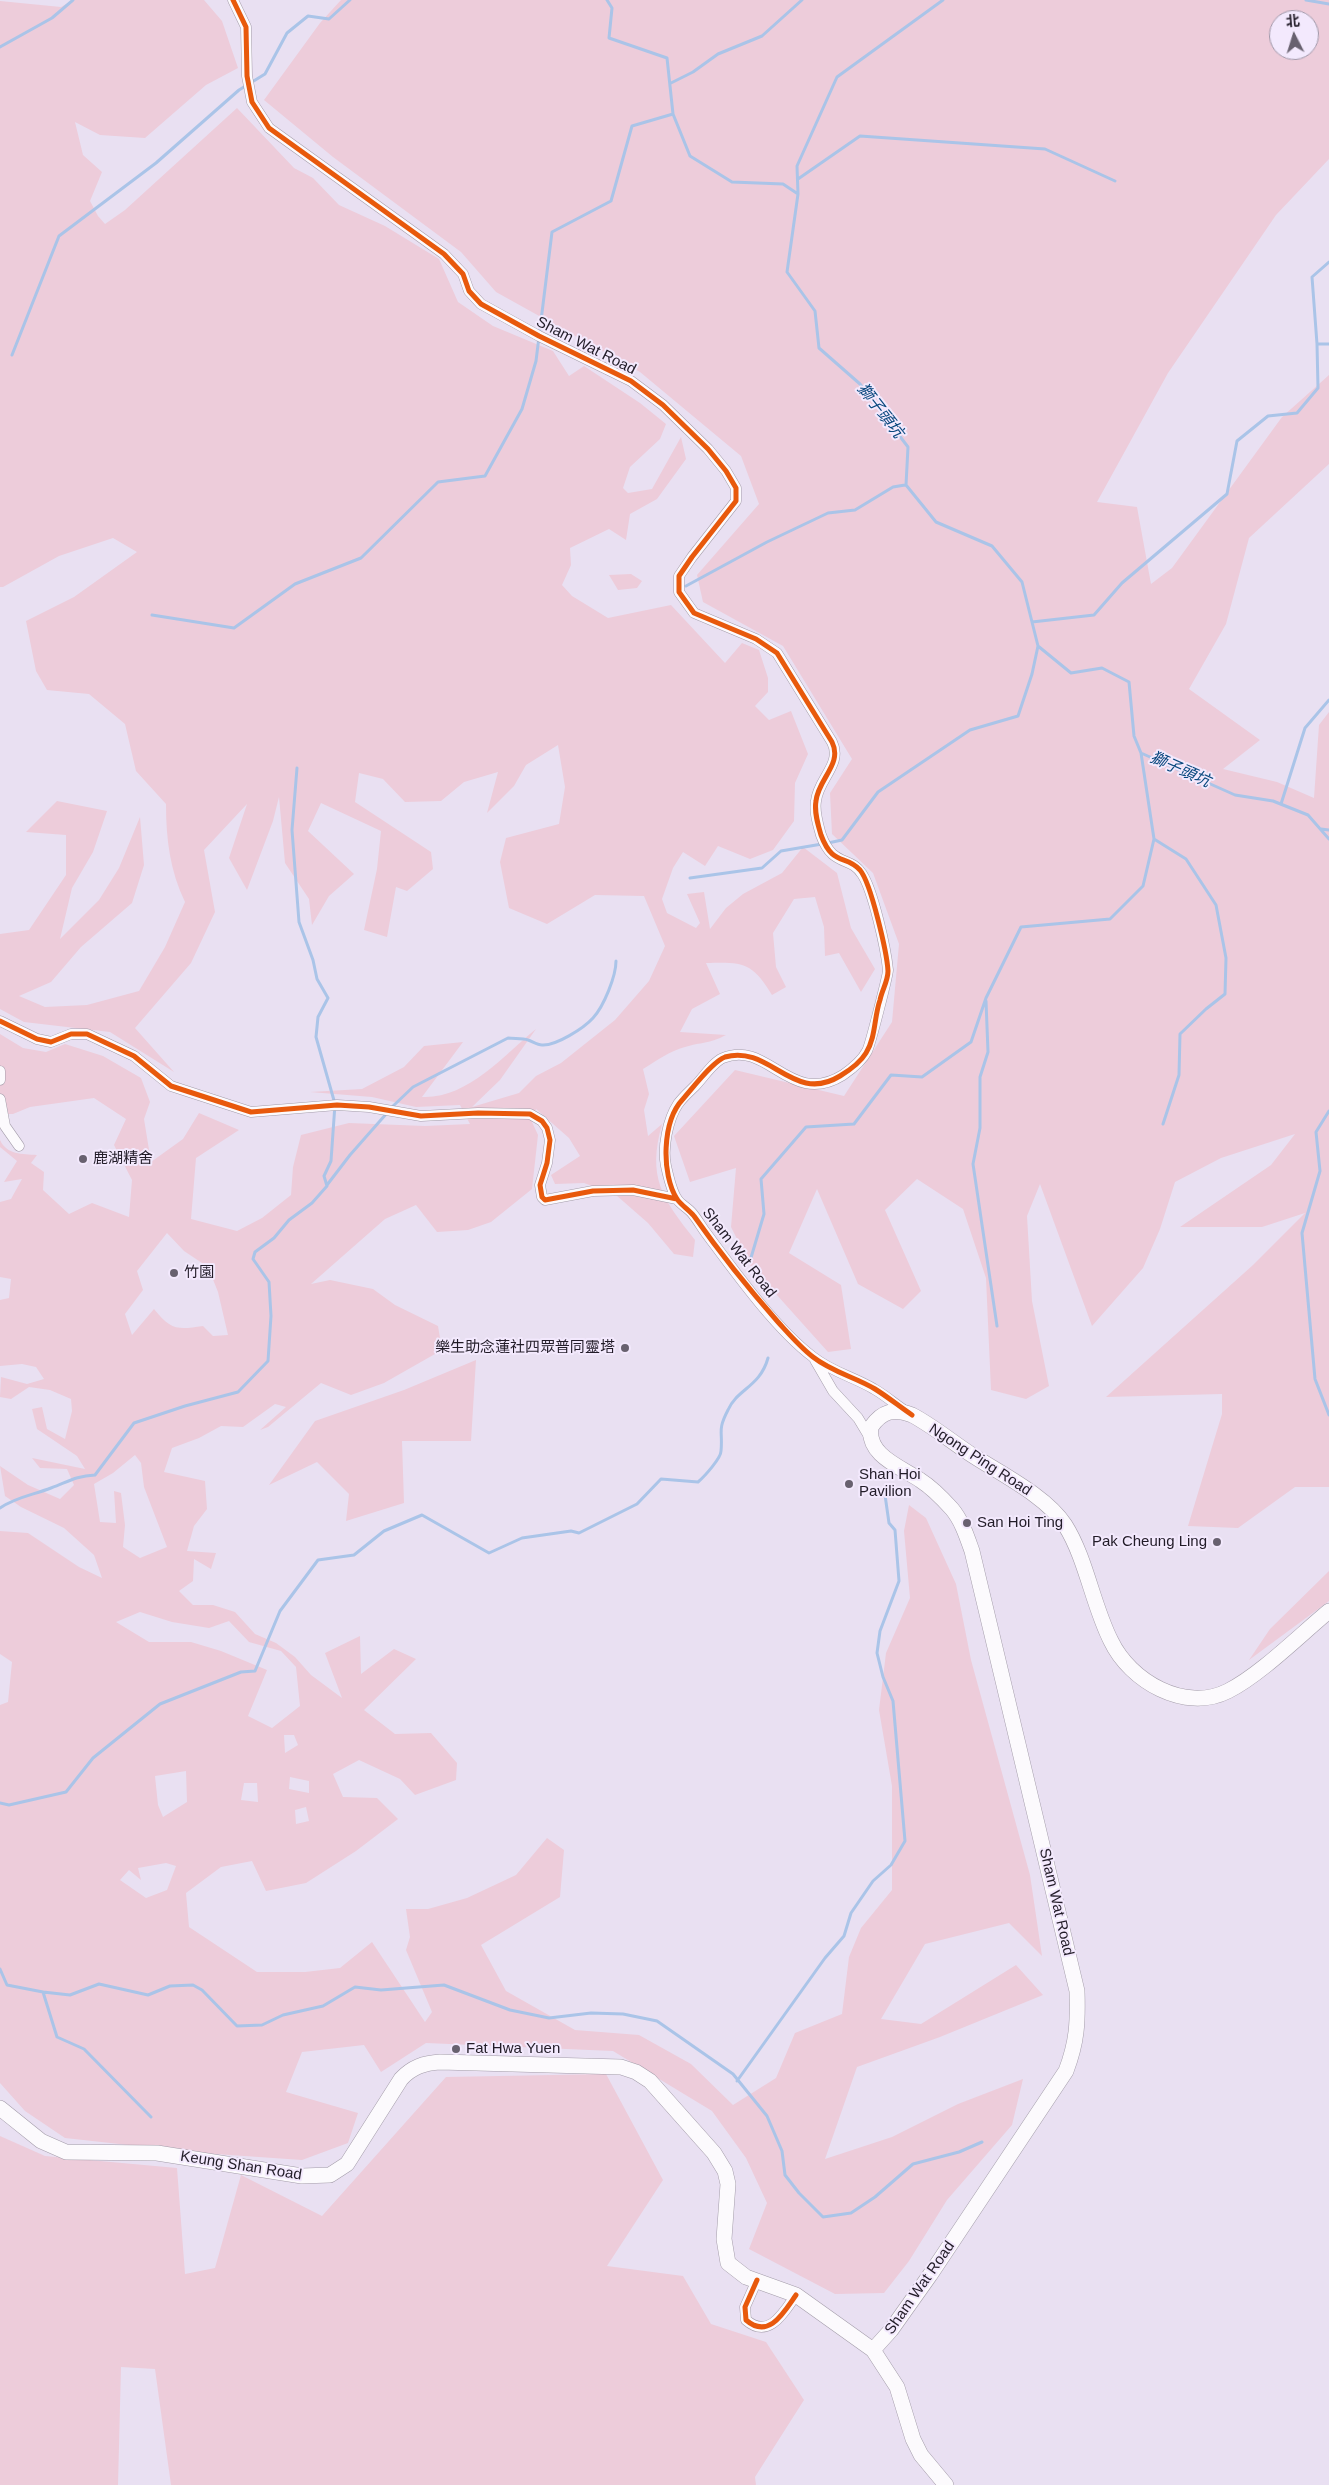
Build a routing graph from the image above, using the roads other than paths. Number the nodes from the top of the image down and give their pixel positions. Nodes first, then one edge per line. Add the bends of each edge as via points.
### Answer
1 (233, 0) edge
2 (0, 1021) edge
3 (0, 1071) edge
4 (0, 1080) edge
5 (0, 1099) edge
6 (19, 1146) dead end
7 (677, 1199) junction
8 (813, 1357) junction
9 (912, 1415) junction
10 (872, 1442) junction
11 (1329, 1611) edge
12 (0, 2108) edge
13 (757, 2280) junction
14 (796, 2295) junction
15 (873, 2350) junction
16 (946, 2485) edge

1 - 7 street, Sham Wat Road via 246,27 247,76 252,102 269,128 444,254 463,274 469,291 480,304 631,381 657,400 726,470 736,488 736,501 679,576 679,592 694,613 756,639 777,653 835,748 836,760 819,788 816,809 826,847 832,855 854,866 865,878 878,923 888,969 871,1044 859,1063 834,1080 820,1084 801,1083 762,1060 742,1054 722,1058 677,1105 670,1125 665,1146 666,1164
2 - 7 street via 37,1039 51,1042 71,1034 87,1034 134,1056 170,1086 251,1112 337,1105 421,1116 478,1112 530,1114 542,1121 550,1140 540,1185 545,1200 593,1191 633,1190
3 - 4 street
5 - 6 street via 5,1126
7 - 8 street, Sham Wat Road via 692,1213 754,1296 794,1341
8 - 9 street, Sham Wat Road via 841,1375 875,1390
8 - 10 street, Sham Wat Road via 833,1391 858,1418
9 - 10 main road via 898,1411 884,1413 871,1427
9 - 11 main road, Ngong Ping Road via 1053,1510 1072,1537 1117,1653 1132,1671 1155,1688 1183,1696 1227,1692 1245,1681
10 - 15 main road, Sham Wat Road via 884,1457 922,1481 951,1508 972,1551 1077,1991 1078,2019 1076,2043 1066,2072 930,2275
12 - 13 main road, Keung Shan Road via 41,2141 66,2152 157,2153 293,2176 322,2176 336,2173 351,2160 395,2087 417,2066 440,2062 629,2069 658,2087 718,2158 728,2184 724,2239 728,2263 746,2277
13 - 14 main road, Keung Shan Road
13 - 14 street via 745,2308 746,2320 752,2325 760,2328 771,2325
14 - 15 main road, Keung Shan Road
15 - 16 main road, Keung Shan Road via 897,2387 921,2455

